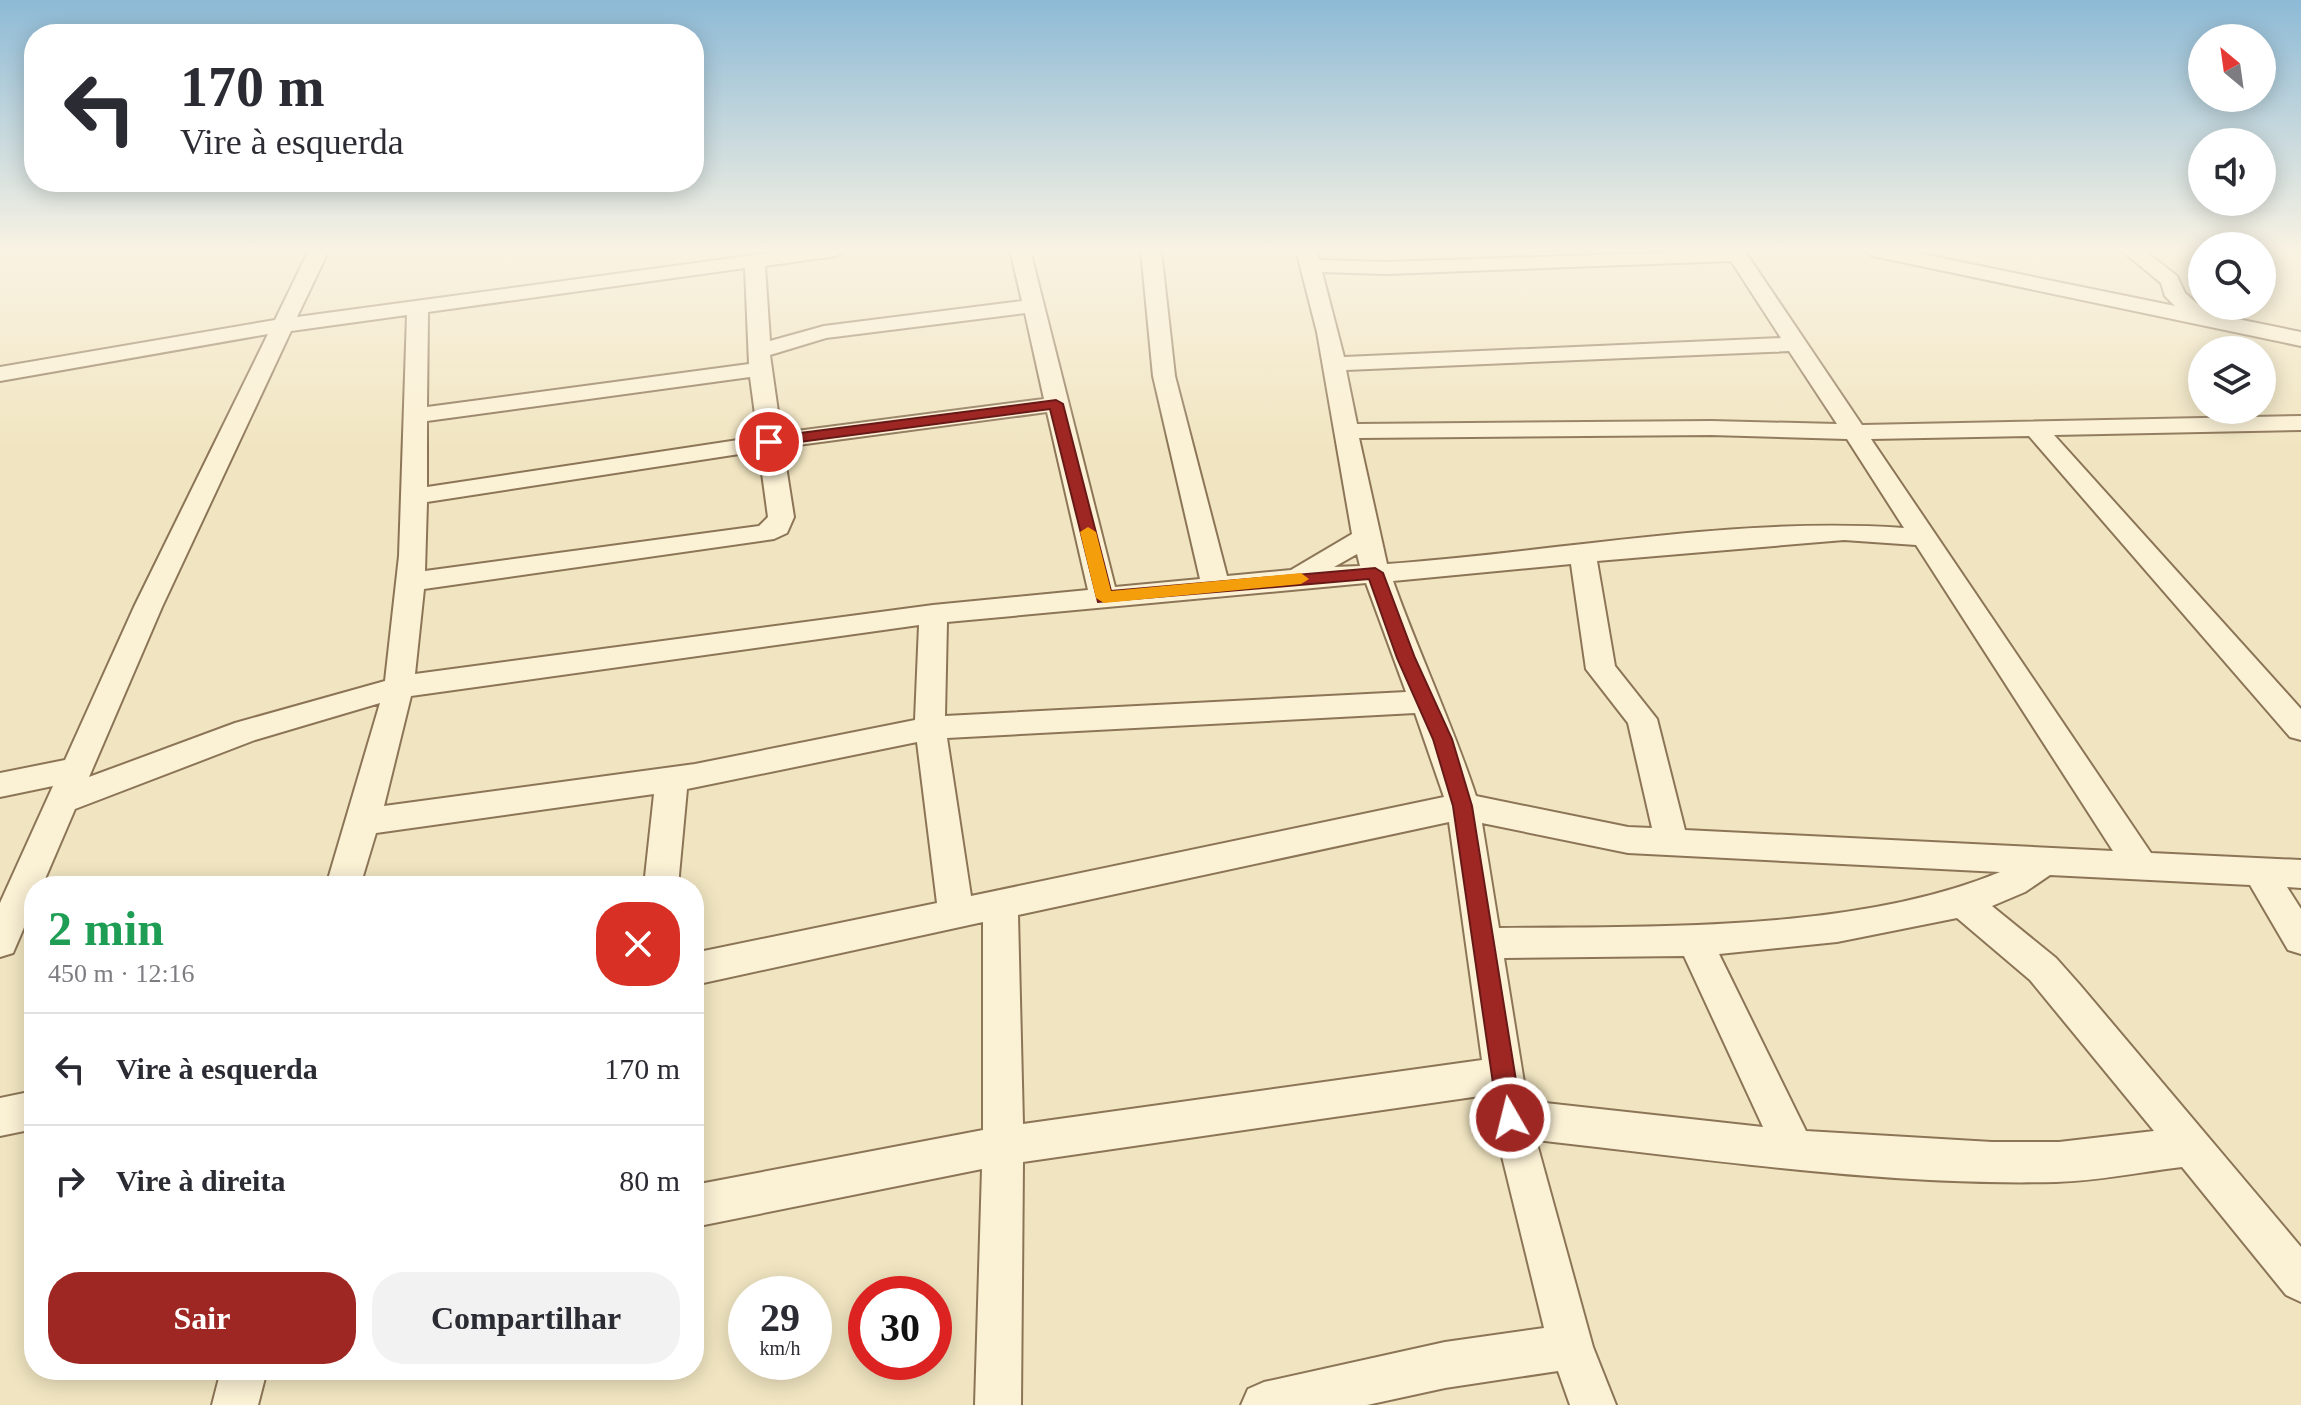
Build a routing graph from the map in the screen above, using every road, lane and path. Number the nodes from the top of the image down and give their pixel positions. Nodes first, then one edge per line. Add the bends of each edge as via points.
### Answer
1 (289, 316) edge
2 (360, 316) edge
3 (418, 316) edge
4 (758, 316) edge
5 (955, 316) edge
6 (1034, 316) edge
7 (1158, 316) edge
8 (1323, 316) edge
9 (1776, 316) edge
10 (2204, 320) edge
11 (285, 324) junction
12 (2301, 339) edge
13 (1795, 344) junction
14 (760, 360) junction
15 (1334, 364) junction
16 (0, 374) edge
17 (1056, 404) junction
18 (413, 416) junction
19 (2301, 423) edge
20 (2036, 429) junction
21 (1345, 431) junction
22 (1853, 432) junction
23 (769, 442) junction
24 (415, 496) junction
25 (1365, 538) junction
26 (1927, 538) junction
27 (1583, 554) junction
28 (1375, 573) junction
29 (1293, 579) junction
30 (412, 582) junction
31 (1216, 587) junction
32 (1104, 598) junction
33 (933, 614) junction
34 (399, 687) junction
35 (1426, 702) junction
36 (930, 728) junction
37 (2301, 729) edge
38 (77, 769) junction
39 (672, 779) junction
40 (0, 785) edge
41 (63, 800) junction
42 (1463, 806) junction
43 (364, 822) junction
44 (1672, 843) junction
45 (2046, 860) junction
46 (2140, 864) junction
47 (2259, 871) junction
48 (2301, 874) edge
49 (29, 876) edge
50 (346, 876) edge
51 (662, 876) edge
52 (24, 888) edge
53 (1963, 903) junction
54 (1000, 904) junction
55 (956, 913) junction
56 (2301, 939) edge
57 (1695, 941) junction
58 (0, 942) edge
59 (1484, 943) junction
60 (704, 967) edge
61 (1504, 1075) junction
62 (24, 1112) edge
63 (0, 1117) edge
64 (1510, 1118) junction
65 (1003, 1146) junction
66 (2192, 1146) junction
67 (1794, 1150) junction
68 (704, 1204) edge
69 (2301, 1280) edge
70 (1571, 1347) junction
71 (241, 1380) edge
72 (235, 1405) edge
73 (998, 1405) edge
74 (1264, 1405) edge
75 (1593, 1405) edge

1 - 11 street
2 - 11 street
3 - 18 street
4 - 14 street
5 - 14 street via 824,332
6 - 17 street
7 - 31 street via 1164,376
8 - 15 street
9 - 13 street
10 - 12 street
11 - 16 street
11 - 38 street via 148,607
13 - 15 street
13 - 22 street
14 - 18 street
14 - 23 street
15 - 21 street
17 - 23 street
17 - 32 street
18 - 24 street
19 - 20 street
20 - 22 street
20 - 37 street
21 - 22 street
21 - 25 street
22 - 26 street
23 - 24 street
23 - 30 street via 781,517 773,530
24 - 30 street
25 - 28 street
25 - 29 street
26 - 27 street via 1844,532
26 - 46 street
27 - 28 street
27 - 44 street via 1601,669 1642,719
28 - 29 street
28 - 35 street
29 - 31 street
30 - 34 street
31 - 32 street
32 - 33 street
33 - 34 street
33 - 36 street
34 - 41 street via 246,731
34 - 43 street
35 - 36 street
35 - 42 street
36 - 39 street
36 - 55 street
38 - 40 street
38 - 41 street
39 - 43 street
39 - 51 street
41 - 49 street
42 - 44 street via 1628,840
42 - 54 street
42 - 59 street
43 - 50 street
44 - 45 street
45 - 46 street
45 - 53 street via 2013,882
46 - 47 street
47 - 48 street
47 - 56 street
52 - 58 street
53 - 57 street via 1837,927
53 - 66 street via 2043,969
54 - 55 street
54 - 65 street
55 - 60 street
57 - 59 street
57 - 67 street
59 - 61 street
61 - 64 street
61 - 65 street
62 - 63 street
64 - 67 street
64 - 70 street
65 - 68 street
65 - 73 street
66 - 67 street via 2059,1162
66 - 69 street
70 - 74 street via 1445,1365
70 - 75 street
71 - 72 street

